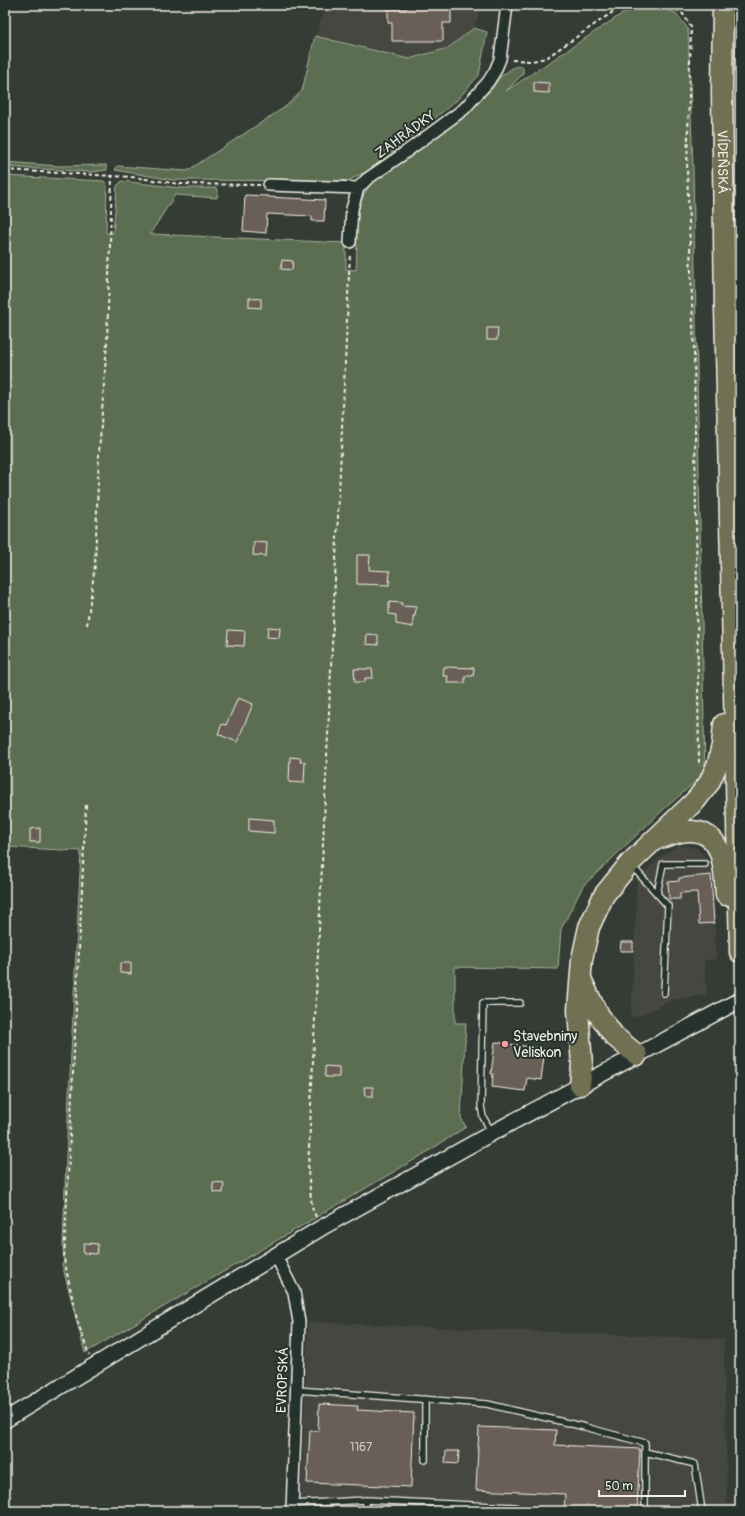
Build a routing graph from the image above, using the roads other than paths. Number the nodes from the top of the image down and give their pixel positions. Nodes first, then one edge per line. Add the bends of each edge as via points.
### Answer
1 (507, 5) edge
2 (712, 5) edge
3 (723, 5) edge
4 (722, 92) junction
5 (269, 185) road end
6 (358, 188) junction
7 (350, 242) road end
8 (733, 654) junction
9 (654, 840) junction
10 (630, 863) junction
11 (705, 864) dead end
12 (657, 894) junction
13 (740, 952) edge
14 (581, 979) junction
15 (664, 993) dead end
16 (740, 1000) edge
17 (520, 1003) dead end
18 (638, 1055) junction
19 (580, 1085) junction
20 (492, 1133) junction
21 (275, 1254) junction
22 (297, 1390) junction
23 (425, 1399) junction
24 (5, 1420) edge
25 (645, 1452) junction
26 (425, 1460) dead end
27 (366, 1500) junction
28 (292, 1508) edge
29 (366, 1511) edge
30 (515, 1511) edge
31 (644, 1511) edge
32 (702, 1511) edge

1 - 6 street, ZAHRÁDKY via 500,59 488,82 464,109
2 - 4 highway via 711,59
3 - 4 highway, VÍDEŇSKÁ
4 - 8 highway, VÍDEŇSKÁ
5 - 6 street
6 - 7 street via 352,209
8 - 9 highway via 724,699 722,745 714,773 696,800
8 - 13 highway
9 - 10 highway
9 - 13 highway via 692,831 704,834 714,842 723,858 730,929
10 - 12 lane
10 - 14 highway via 604,895 589,927 582,959
11 - 12 lane via 663,864
12 - 15 lane via 668,906
14 - 18 highway via 596,1011 614,1036
14 - 19 highway via 578,1010 582,1065
16 - 18 main road
17 - 20 lane via 483,1003 481,1106 482,1117
18 - 19 main road
19 - 20 main road
20 - 21 main road
21 - 22 street, EVROPSKÁ via 294,1292 299,1322
21 - 24 main road
22 - 23 lane
22 - 28 street, EVROPSKÁ
23 - 25 lane via 487,1404 585,1427 645,1443
23 - 26 lane
25 - 31 lane
25 - 32 lane via 695,1464
27 - 28 lane
27 - 29 lane
27 - 30 lane via 515,1507

